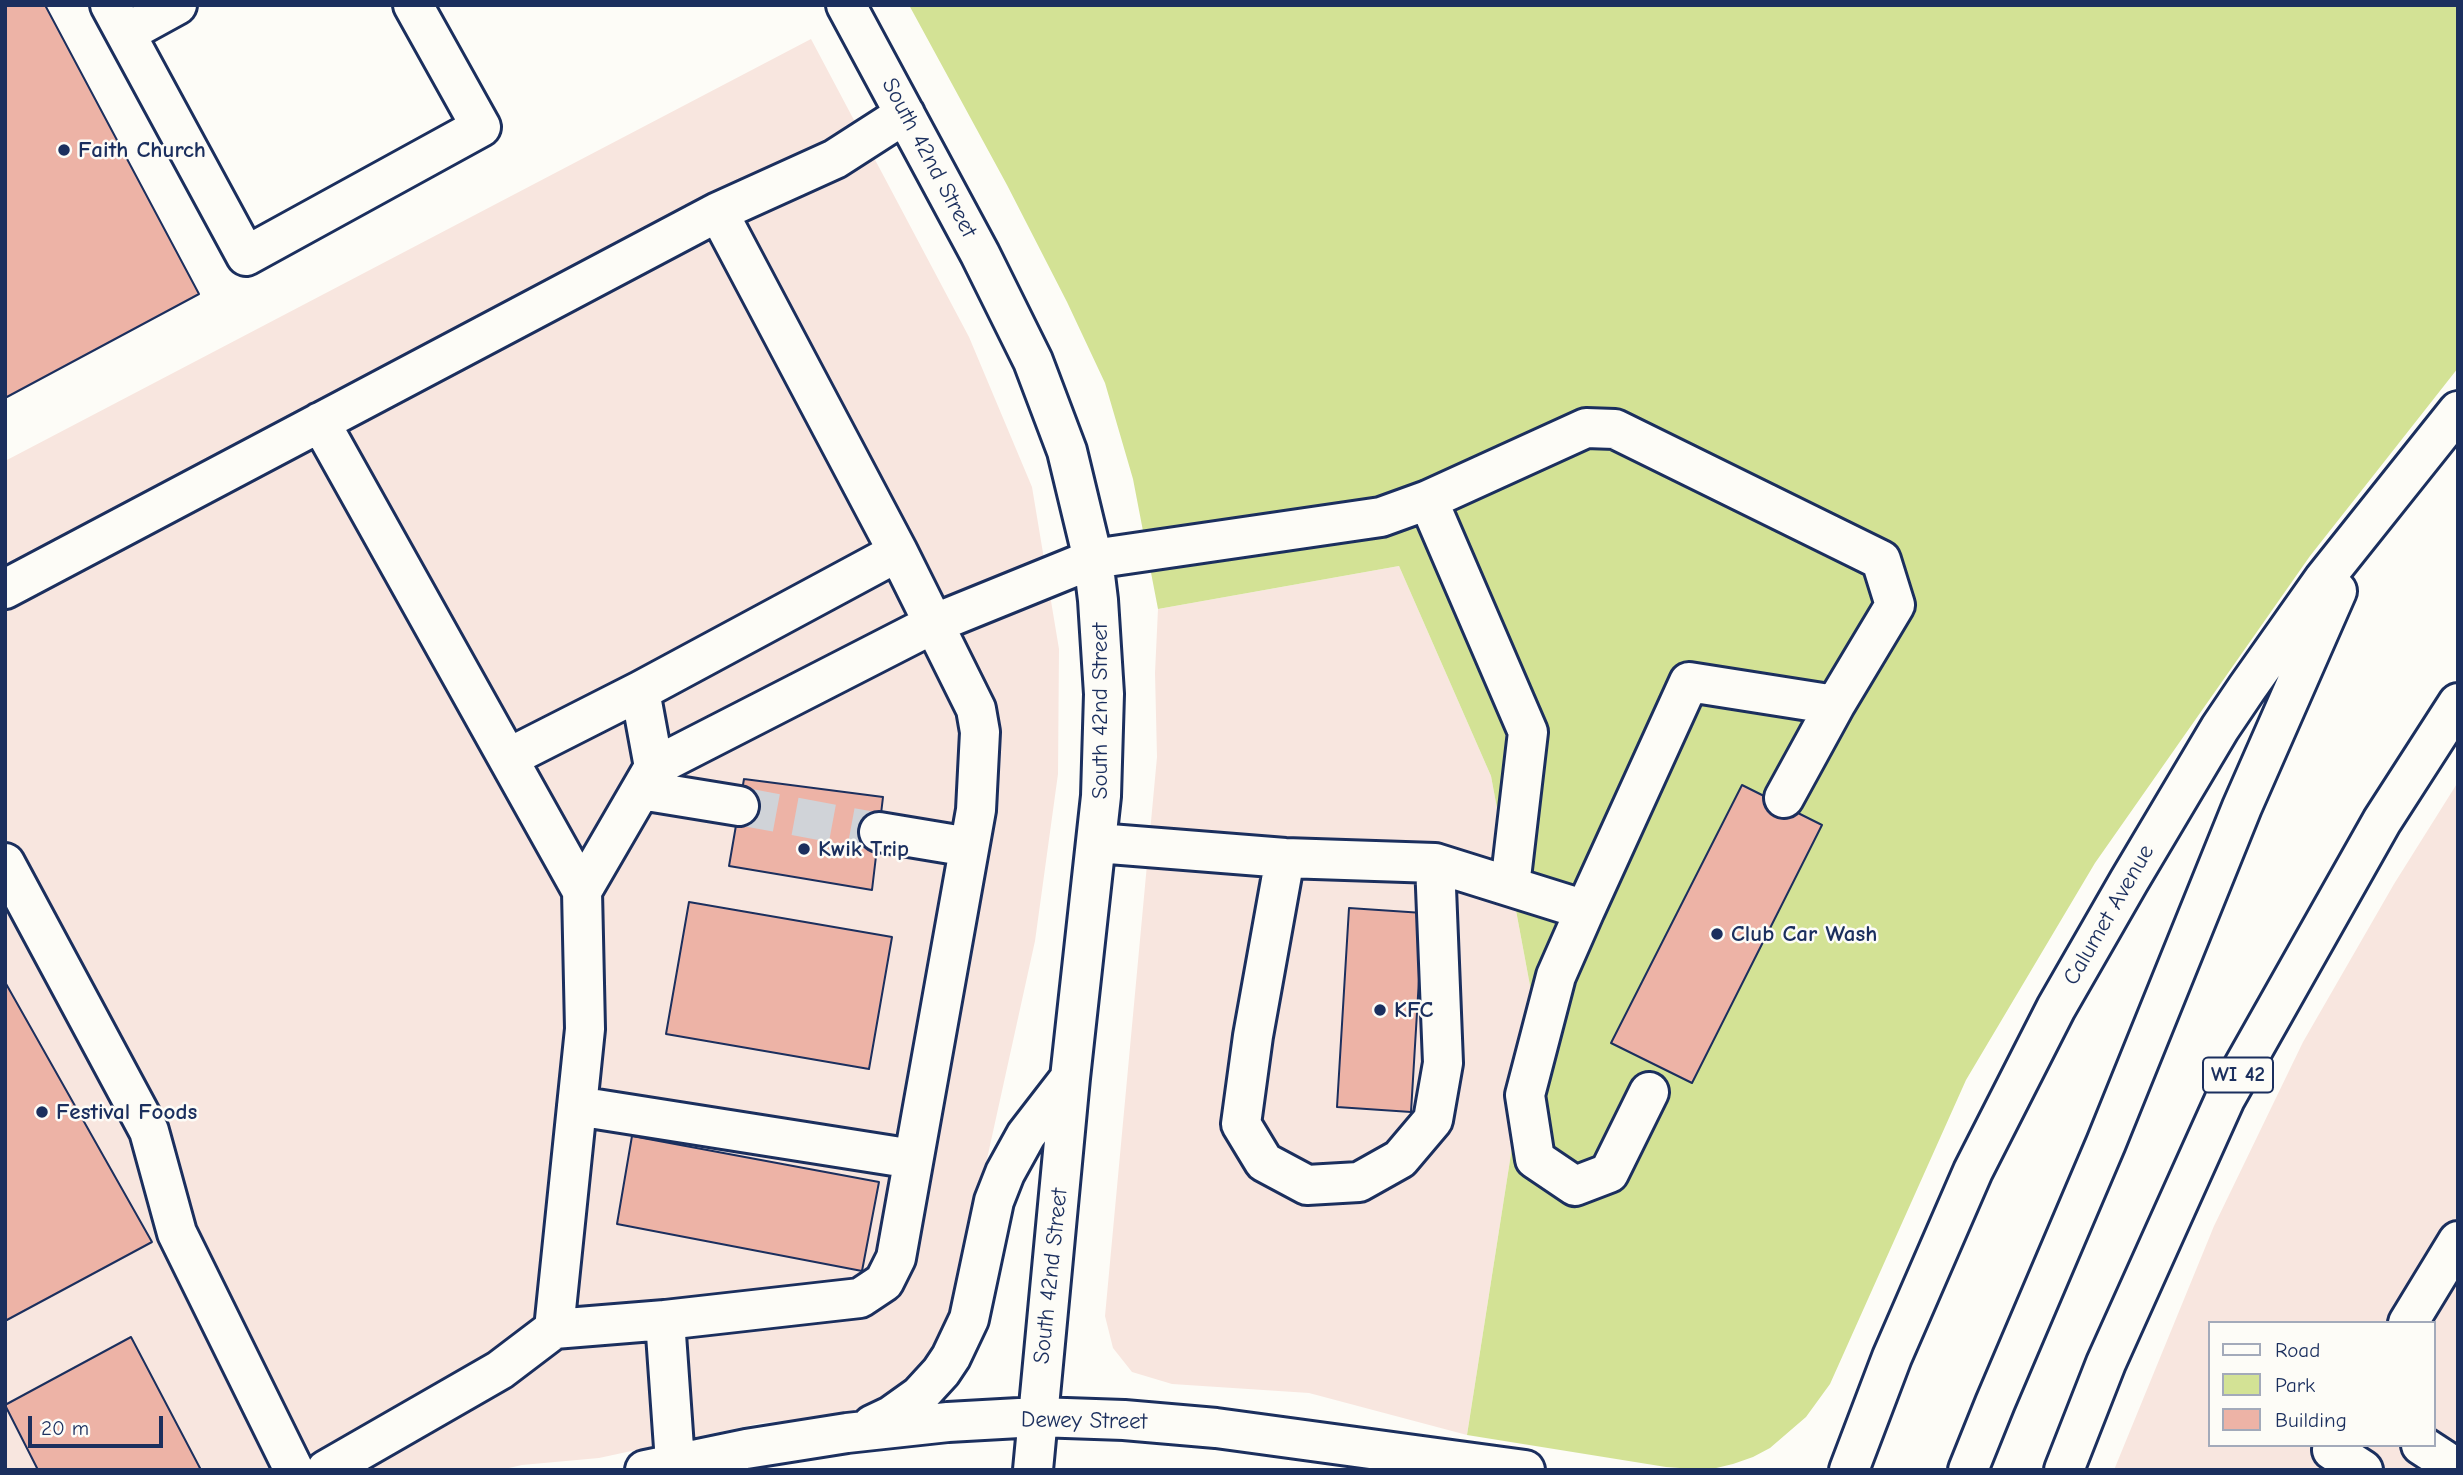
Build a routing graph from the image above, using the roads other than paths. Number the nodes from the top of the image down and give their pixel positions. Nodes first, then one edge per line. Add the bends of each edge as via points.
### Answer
1 (177, 5) edge
2 (413, 5) edge
3 (846, 5) edge
4 (118, 19) edge
5 (905, 114) junction
6 (718, 212) junction
7 (2458, 411) edge
8 (320, 422) junction
9 (1428, 500) junction
10 (2370, 519) junction
11 (898, 552) junction
12 (1093, 559) junction
13 (5, 589) edge
14 (933, 624) junction
15 (640, 691) junction
16 (2458, 704) edge
17 (1835, 705) junction
18 (508, 758) junction
19 (647, 779) junction
20 (1784, 798) dead end
21 (738, 806) tunnel mouth
22 (879, 832) tunnel mouth
23 (1097, 843) junction
24 (969, 847) junction
25 (1285, 858) junction
26 (5, 863) edge
27 (1435, 863) junction
28 (1510, 886) junction
29 (582, 891) junction
30 (1585, 910) junction
31 (1070, 1078) junction
32 (1649, 1092) dead end
33 (577, 1106) junction
34 (913, 1159) junction
35 (2458, 1241) edge
36 (665, 1320) junction
37 (2410, 1321) edge
38 (554, 1329) junction
39 (1037, 1418) junction
40 (847, 1433) junction
41 (2334, 1447) edge
42 (660, 1466) edge
43 (294, 1470) edge
44 (326, 1470) edge
45 (1033, 1470) edge
46 (1525, 1470) edge
47 (1849, 1470) edge
48 (1968, 1470) edge
49 (2064, 1470) edge
50 (2362, 1470) edge

1 - 4 main road
2 - 4 main road via 481,127 246,256
3 - 5 main road, South 42nd Street
5 - 6 main road via 835,159
5 - 12 main road, South 42nd Street via 1032,361 1067,452
6 - 8 main road
6 - 11 main road
7 - 10 main road, Calumet Avenue
8 - 13 main road
8 - 18 main road
9 - 12 main road via 1381,517
9 - 17 main road via 1586,428 1615,429 1881,560 1895,605
9 - 28 main road via 1528,732
10 - 47 main road, Calumet Avenue via 2220,728 2060,1000 1973,1171 1892,1357
10 - 48 main road via 2242,807
11 - 14 main road
11 - 15 main road
12 - 14 main road
12 - 23 main road, South 42nd Street via 1104,694
14 - 19 main road
14 - 24 main road via 976,709 980,733
15 - 18 main road
15 - 19 main road
16 - 49 main road, WI 42 via 2382,821 2225,1099 2106,1363
17 - 20 main road
17 - 30 main road via 1689,682
18 - 29 main road
19 - 21 main road
19 - 29 main road
22 - 24 main road
23 - 25 main road
23 - 31 main road, South 42nd Street
24 - 34 main road
25 - 27 main road
25 - 27 main road via 1241,1124 1264,1162 1307,1185 1359,1182 1400,1159 1433,1120 1443,1063
26 - 43 main road via 149,1131 177,1233
27 - 28 main road
28 - 30 main road
29 - 33 main road via 585,1029
30 - 32 main road via 1556,976 1525,1095 1535,1158 1575,1186 1609,1173
31 - 39 main road, South 42nd Street
31 - 40 main road via 1026,1135 1004,1173 969,1319 951,1357 919,1396 891,1416
33 - 34 main road
33 - 38 main road
34 - 36 main road via 896,1258 884,1282 860,1298
35 - 37 main road
36 - 38 main road
36 - 42 main road
38 - 44 main road via 500,1370
39 - 40 main road, Dewey Street
39 - 45 main road, South 42nd Street
39 - 46 main road, Dewey Street via 1216,1428
40 - 42 main road, Dewey Street
41 - 50 main road

